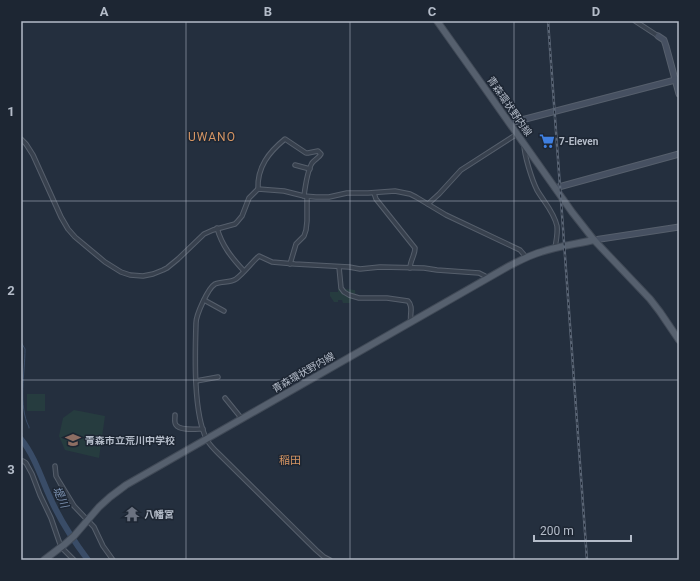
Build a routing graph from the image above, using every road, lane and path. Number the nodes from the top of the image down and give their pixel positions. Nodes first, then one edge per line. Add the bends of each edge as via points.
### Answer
1 (437, 21) edge
2 (635, 21) edge
3 (658, 36) joint
4 (677, 79) edge
5 (679, 94) edge
6 (510, 123) junction
7 (517, 134) junction
8 (21, 139) edge
9 (524, 143) junction
10 (679, 154) edge
11 (295, 165) dead end
12 (310, 169) junction
13 (555, 188) junction
14 (258, 189) junction
15 (374, 193) junction
16 (306, 197) junction
17 (428, 204) junction
18 (679, 227) edge
19 (217, 228) junction
20 (594, 240) junction
21 (556, 248) junction
22 (526, 257) junction
23 (290, 264) junction
24 (339, 267) junction
25 (410, 268) junction
26 (244, 271) junction
27 (487, 278) junction
28 (204, 300) junction
29 (224, 311) dead end
30 (411, 322) junction
31 (679, 340) edge
32 (218, 377) dead end
33 (196, 381) junction
34 (226, 398) dead end
35 (174, 415) dead end
36 (242, 419) junction
37 (203, 429) junction
38 (207, 439) junction
39 (21, 461) edge
40 (55, 466) dead end
41 (86, 522) junction
42 (63, 545) junction
43 (44, 560) edge
44 (74, 560) edge
45 (113, 560) edge
46 (330, 560) edge

1 - 6 main road, 青森環状野内線
2 - 3 street
3 - 4 street via 665,43
4 - 5 street
4 - 6 street
6 - 7 main road, 青森環状野内線
7 - 9 main road, 青森環状野内線
7 - 17 street via 461,170
8 - 19 street via 33,155 68,229 105,262 121,272 143,276 163,270 178,260 200,237
9 - 13 main road, 青森環状野内線
9 - 21 street via 534,184 557,224
10 - 13 street
11 - 12 street
12 - 14 street via 313,162 321,156 320,152 308,154 285,139 265,160 259,175
12 - 16 street
13 - 20 main road, 青森環状野内線
14 - 16 street via 284,191
14 - 19 street via 249,198 237,222
15 - 16 street
15 - 17 street via 399,192
15 - 25 street via 415,248
16 - 23 street via 306,230 296,244
17 - 22 street via 520,250
18 - 20 street
19 - 26 street via 226,250
20 - 21 main road, 青森環状野内線
20 - 31 main road, 青森環状野内線 via 650,299
21 - 22 main road, 青森環状野内線
22 - 27 main road, 青森環状野内線
23 - 24 street
23 - 26 street via 272,262 259,256
24 - 25 street
24 - 30 street via 341,288 344,292 356,297 408,301 411,307
25 - 27 street via 479,273
26 - 28 street via 234,280 212,286
27 - 30 main road, 青森環状野内線
28 - 29 street
28 - 33 street via 196,320
30 - 36 main road, 青森環状野内線
32 - 33 street
33 - 37 street
34 - 36 street
35 - 37 street via 178,428
36 - 38 main road, 青森環状野内線
37 - 38 street
38 - 41 main road, 青森環状野内線 via 119,490
38 - 46 street via 210,445 316,550
39 - 42 street via 26,463 32,474
40 - 41 street via 56,476
41 - 42 main road, 青森環状野内線
41 - 45 street via 94,527
42 - 43 main road, 青森環状野内線
42 - 44 street

